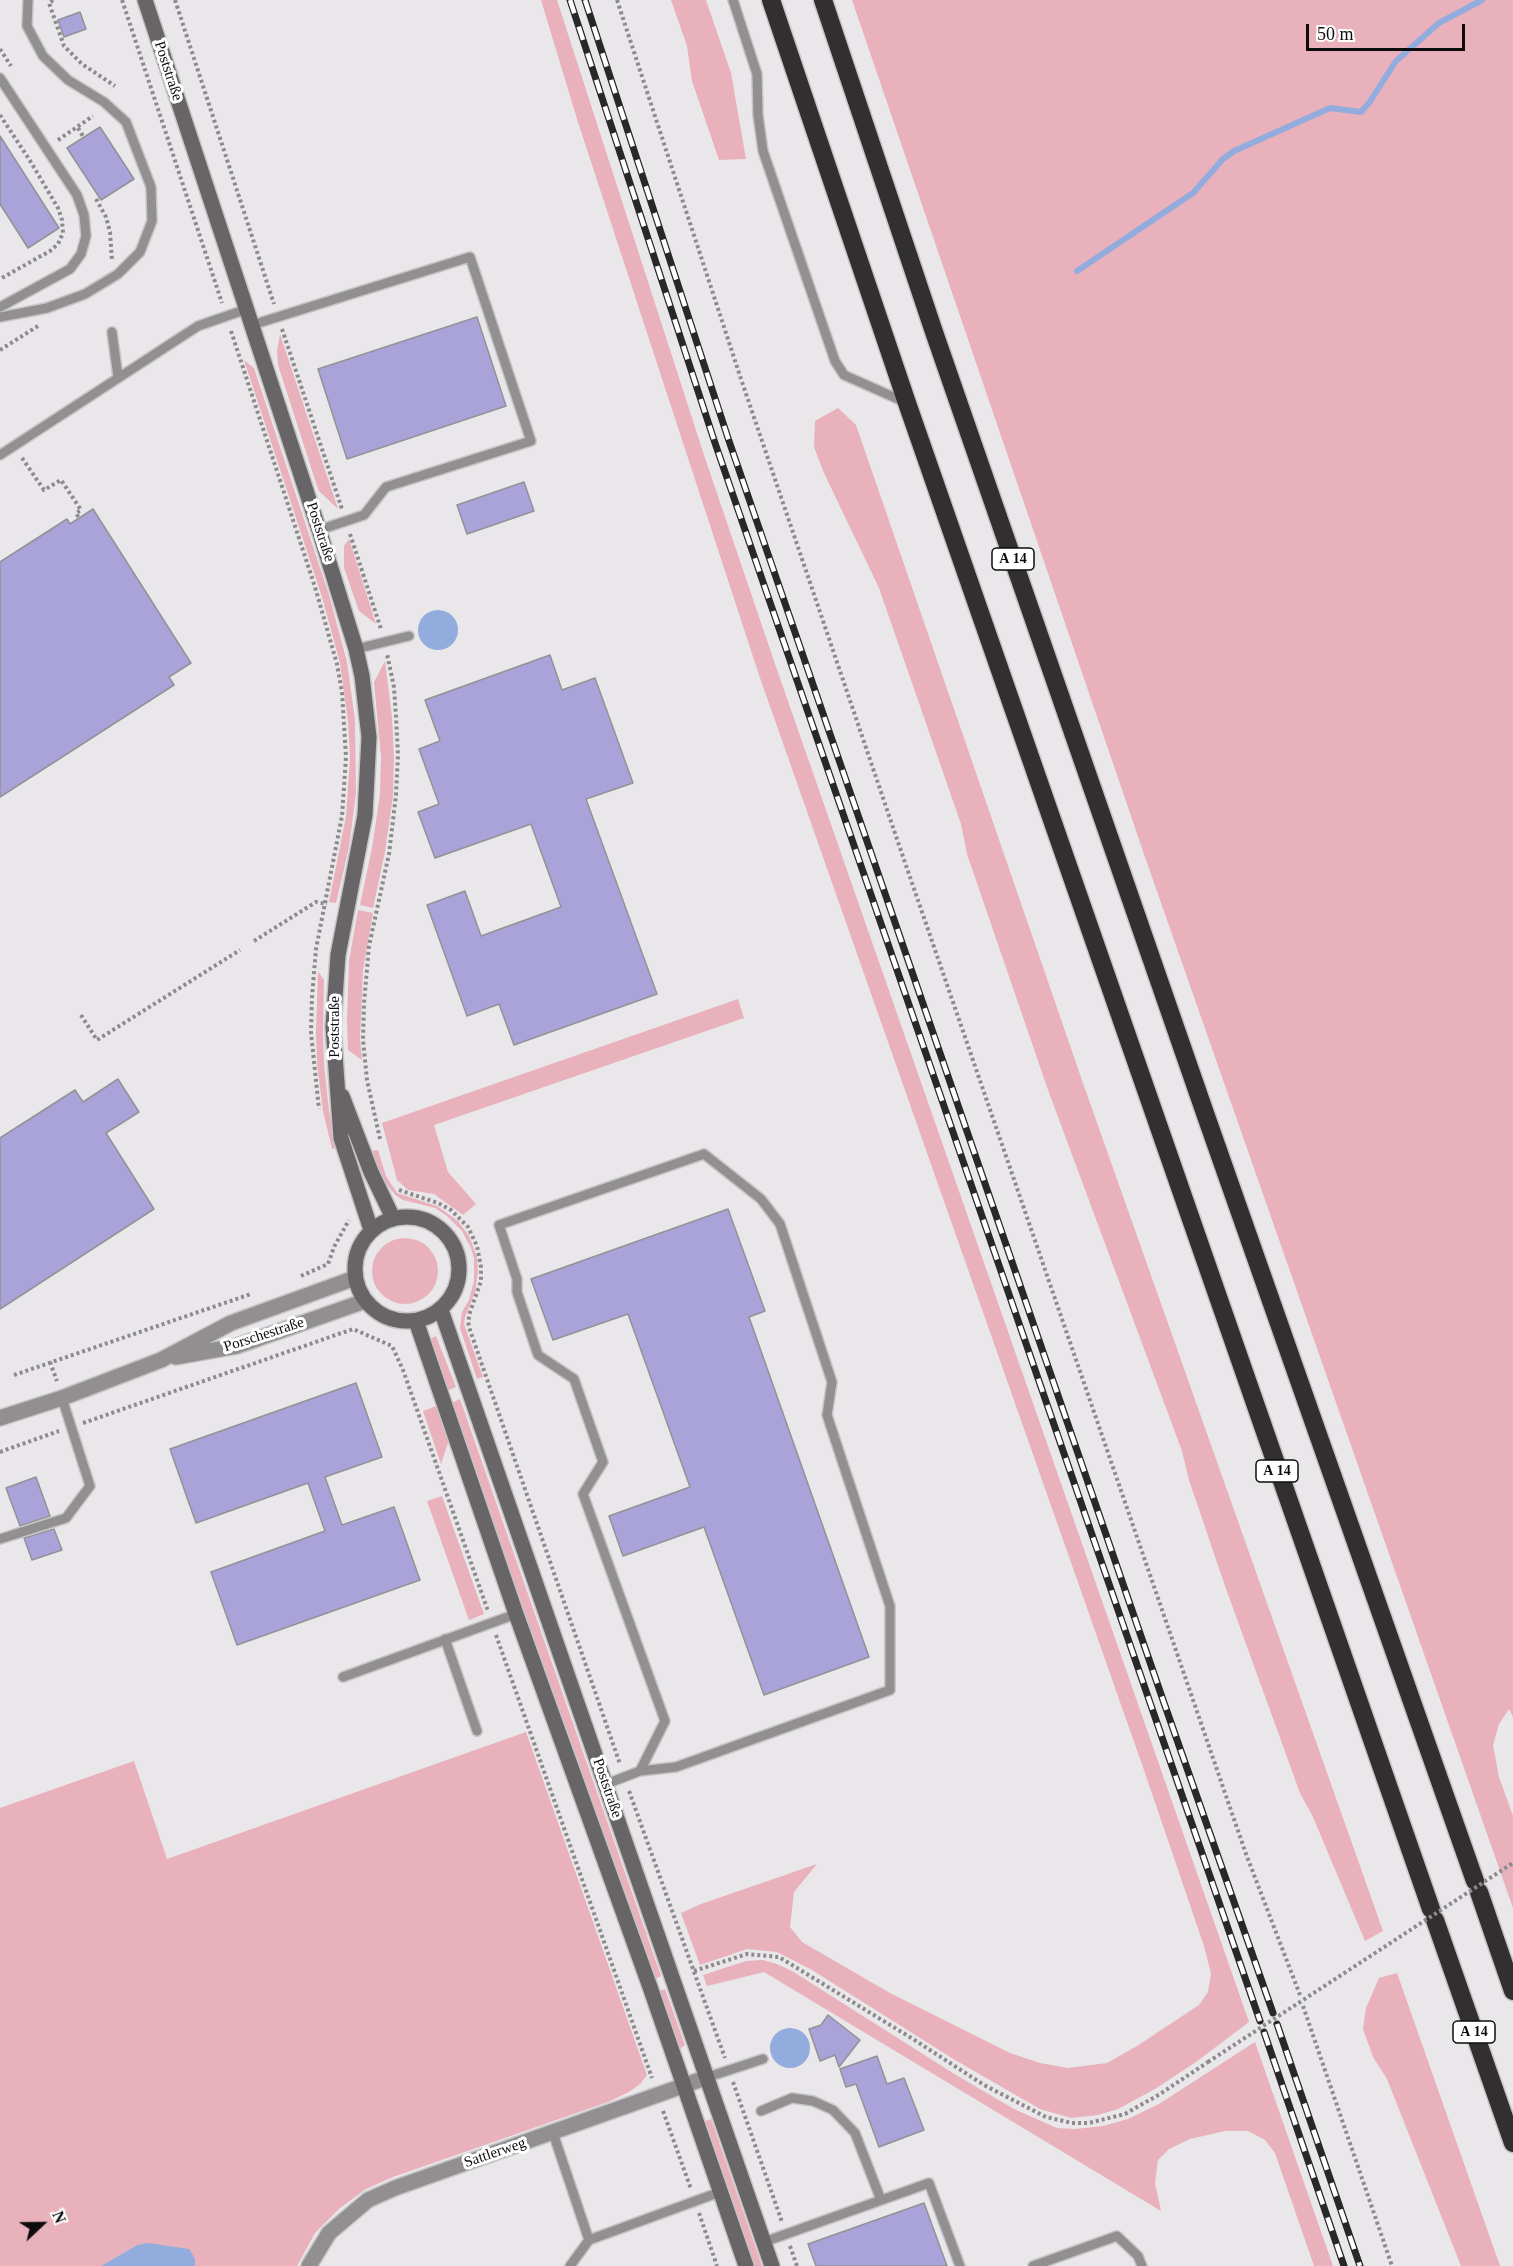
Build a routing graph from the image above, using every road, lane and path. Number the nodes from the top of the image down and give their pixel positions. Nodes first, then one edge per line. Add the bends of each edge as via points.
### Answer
1 (28, 0) edge
2 (53, 0) edge
3 (122, 0) edge
4 (145, 0) edge
5 (617, 0) edge
6 (733, 0) edge
7 (771, 0) edge
8 (823, 0) edge
9 (0, 78) edge
10 (115, 86) dead end
11 (0, 115) edge
12 (93, 116) dead end
13 (78, 128) junction
14 (84, 138) dead end
15 (58, 140) dead end
16 (0, 279) edge
17 (216, 286) dead end
18 (0, 307) edge
19 (247, 309) junction
20 (0, 317) edge
21 (252, 325) junction
22 (112, 332) dead end
23 (239, 356) dead end
24 (118, 377) junction
25 (907, 403) junction
26 (14, 446) junction
27 (0, 455) edge
28 (79, 518) dead end
29 (320, 530) junction
30 (380, 627) dead end
31 (409, 636) dead end
32 (384, 642) junction
33 (357, 649) junction
34 (325, 904) junction
35 (331, 905) dead end
36 (254, 941) dead end
37 (240, 950) dead end
38 (315, 960) dead end
39 (81, 1015) dead end
40 (337, 1083) junction
41 (380, 1143) dead end
42 (393, 1183) dead end
43 (393, 1218) junction
44 (371, 1230) junction
45 (328, 1264) dead end
46 (300, 1277) dead end
47 (355, 1278) junction
48 (261, 1291) dead end
49 (365, 1301) junction
50 (441, 1310) junction
51 (416, 1321) junction
52 (161, 1360) junction
53 (14, 1375) dead end
54 (62, 1398) junction
55 (2, 1415) edge
56 (72, 1427) junction
57 (0, 1452) edge
58 (0, 1539) edge
59 (516, 1614) junction
60 (492, 1622) junction
61 (445, 1639) junction
62 (343, 1677) dead end
63 (477, 1731) dead end
64 (640, 1772) junction
65 (624, 1777) junction
66 (606, 1784) junction
67 (1513, 1863) edge
68 (695, 1971) junction
69 (674, 1979) junction
70 (1513, 1991) edge
71 (1300, 1995) dead end
72 (1303, 2006) dead end
73 (763, 2059) dead end
74 (729, 2070) junction
75 (708, 2077) junction
76 (683, 2086) junction
77 (658, 2095) junction
78 (761, 2111) dead end
79 (553, 2133) junction
80 (1513, 2143) edge
81 (720, 2192) junction
82 (881, 2200) junction
83 (696, 2203) junction
84 (786, 2234) junction
85 (589, 2240) junction
86 (764, 2242) junction
87 (315, 2264) edge
88 (570, 2266) edge
89 (717, 2266) edge
90 (746, 2266) edge
91 (772, 2266) edge
92 (796, 2266) edge
93 (960, 2266) edge
94 (1033, 2266) edge
95 (1142, 2266) edge
96 (1392, 2266) edge

1 - 20 lane via 27,26 43,56 126,123 151,187 152,221 140,252 118,274 85,294 47,308
2 - 10 path via 50,3 64,46 82,64
3 - 17 path
4 - 19 street, Poststraße
5 - 71 path via 900,848 1246,1854
6 - 25 lane via 757,74 763,151 835,361 844,375
7 - 25 highway, A 14
8 - 70 highway, A 14 via 973,444
9 - 18 lane via 77,195 86,236 81,254 70,268
11 - 16 path via 58,208 63,234 50,250
12 - 13 path
13 - 14 path
13 - 15 path
19 - 21 street, Poststraße
19 - 24 lane via 198,326
21 - 29 street, Poststraße
21 - 29 lane via 470,257 474,268 531,441 386,487 364,515
22 - 24 lane
23 - 34 path via 315,587 342,692 346,757 342,816
24 - 26 lane
25 - 80 highway, A 14
26 - 27 lane
26 - 28 path via 44,490 61,480 81,510 76,513
29 - 33 street, Poststraße
30 - 32 path
31 - 32 lane
32 - 33 lane
32 - 41 path via 394,687 398,775 391,843 367,962 363,1040
33 - 40 street, Poststraße via 366,705 369,762 365,815 336,975 333,1028
34 - 35 path
34 - 36 path via 316,902
34 - 38 path
37 - 39 path via 98,1040
40 - 43 street, Poststraße
40 - 44 street, Poststraße via 341,1138
42 - 65 path via 407,1194 451,1210 468,1227 477,1246 481,1281 470,1312 470,1330
43 - 44 street
43 - 50 street via 431,1222 455,1247 459,1275 451,1298
44 - 47 street via 355,1259
45 - 46 path
47 - 49 street
47 - 52 street, Porschestraße via 231,1323
48 - 53 path
49 - 51 street via 388,1318
49 - 52 street, Porschestraße via 237,1346
50 - 51 street
50 - 66 street, Poststraße
51 - 59 street, Poststraße
52 - 54 street, Porschestraße
54 - 55 street, Porschestraße
54 - 56 lane
56 - 57 path
56 - 58 lane via 90,1486 66,1518
56 - 60 path via 353,1329 392,1346
59 - 60 lane
59 - 76 street, Poststraße
60 - 61 lane
60 - 77 path
61 - 62 lane
61 - 63 lane
64 - 64 lane via 676,1767 890,1690 890,1606 827,1415 832,1382 780,1224 761,1199 704,1154 499,1225 538,1355 574,1379 603,1462 583,1494 665,1721
64 - 65 lane
65 - 66 lane
65 - 68 path
66 - 69 street, Poststraße
67 - 68 path, bridge via 1160,2094 1125,2114 1089,2123 1046,2117 984,2085 778,1957 747,1954
68 - 69 path
68 - 74 path
69 - 75 street, Poststraße
72 - 96 path
73 - 74 lane
74 - 75 lane
74 - 84 path
75 - 76 street, Sattlerweg
75 - 86 street, Poststraße
76 - 77 street, Sattlerweg
76 - 81 street, Poststraße
77 - 79 street, Sattlerweg
77 - 83 path
78 - 82 lane via 792,2097 833,2110 855,2133
79 - 85 lane
79 - 87 street, Sattlerweg via 368,2200 329,2233
81 - 83 lane
81 - 90 street, Poststraße
82 - 84 lane
82 - 93 lane via 929,2183
83 - 85 lane
83 - 89 path
84 - 86 lane
84 - 92 path
85 - 88 lane
86 - 91 street, Poststraße
94 - 95 lane via 1117,2236 1138,2256

